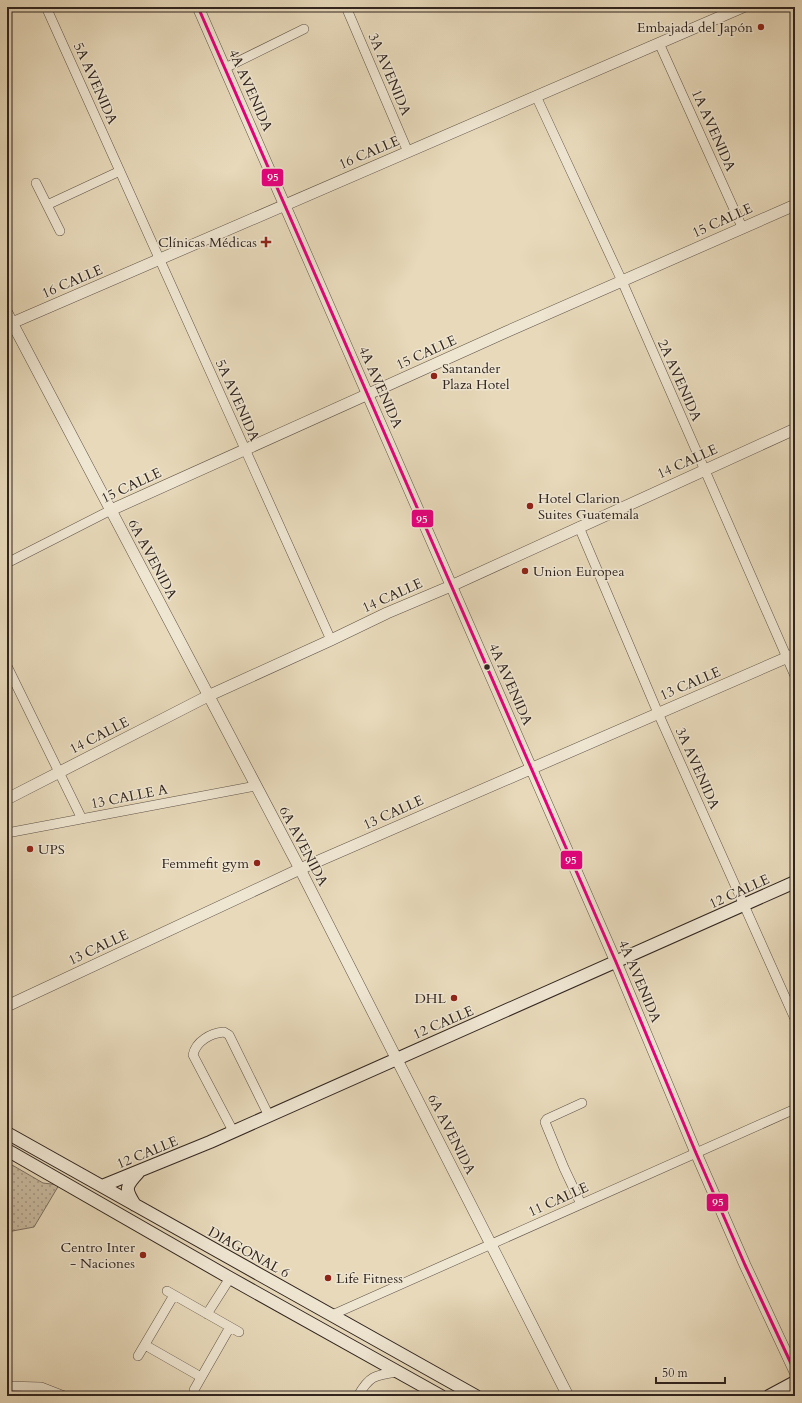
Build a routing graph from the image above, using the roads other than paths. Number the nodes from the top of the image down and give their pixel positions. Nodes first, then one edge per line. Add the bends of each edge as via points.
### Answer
1 (46, 7) edge
2 (198, 7) edge
3 (346, 7) edge
4 (743, 7) edge
5 (304, 29) dead end
6 (659, 43) junction
7 (225, 68) junction
8 (536, 96) junction
9 (408, 152) junction
10 (120, 171) junction
11 (36, 184) dead end
12 (47, 205) junction
13 (285, 205) junction
14 (795, 205) edge
15 (742, 227) junction
16 (60, 231) dead end
17 (159, 259) junction
18 (622, 281) junction
19 (9, 320) edge
20 (368, 395) junction
21 (795, 429) edge
22 (245, 449) junction
23 (704, 470) junction
24 (111, 510) junction
25 (579, 527) junction
26 (7, 563) edge
27 (451, 586) junction
28 (331, 640) junction
29 (791, 656) edge
30 (7, 666) edge
31 (795, 676) edge
32 (208, 696) junction
33 (658, 714) junction
34 (532, 769) junction
35 (59, 772) junction
36 (256, 786) junction
37 (7, 799) edge
38 (82, 819) junction
39 (7, 833) edge
40 (300, 869) junction
41 (795, 882) edge
42 (744, 906) junction
43 (616, 962) junction
44 (7, 1006) edge
45 (795, 1019) edge
46 (397, 1059) junction
47 (582, 1103) dead end
48 (795, 1108) edge
49 (269, 1116) junction
50 (233, 1131) junction
51 (7, 1134) edge
52 (7, 1150) edge
53 (696, 1153) junction
54 (7, 1157) edge
55 (140, 1171) junction
56 (58, 1179) junction
57 (102, 1186) junction
58 (581, 1204) junction
59 (135, 1206) junction
60 (149, 1232) junction
61 (491, 1244) junction
62 (230, 1278) junction
63 (207, 1314) junction
64 (332, 1315) junction
65 (230, 1327) junction
66 (240, 1332) dead end
67 (145, 1345) junction
68 (138, 1356) dead end
69 (398, 1372) junction
70 (795, 1372) edge
71 (201, 1377) junction
72 (795, 1382) edge
73 (7, 1386) edge
74 (194, 1390) dead end
75 (64, 1396) edge
76 (358, 1396) edge
77 (441, 1396) edge
78 (476, 1396) edge
79 (568, 1396) edge
80 (769, 1396) edge

1 - 10 street, 5A AVENIDA
2 - 7 street, 4A AVENIDA
3 - 9 street, 3A AVENIDA
4 - 6 street, 16 CALLE
5 - 7 street
6 - 8 street, 16 CALLE
6 - 15 street, 1A AVENIDA
7 - 13 street, 4A AVENIDA
8 - 9 street, 16 CALLE
8 - 18 street, 2A AVENIDA
9 - 13 street, 16 CALLE
10 - 12 street
10 - 17 street, 5A AVENIDA
11 - 12 street
12 - 16 street
13 - 17 street, 16 CALLE
13 - 20 street, 4A AVENIDA
14 - 15 street, 15 CALLE
15 - 18 street, 15 CALLE
17 - 19 street, 16 CALLE
17 - 22 street, 5A AVENIDA
18 - 20 street, 15 CALLE
18 - 23 street, 2A AVENIDA
19 - 24 street, 6A AVENIDA
20 - 22 street, 15 CALLE
20 - 27 street, 4A AVENIDA
21 - 23 street, 14 CALLE
22 - 24 street, 15 CALLE
22 - 28 street, 5A AVENIDA
23 - 25 street, 14 CALLE
23 - 29 street, 2A AVENIDA
24 - 26 street, 15 CALLE
24 - 32 street, 6A AVENIDA
25 - 27 street, 14 CALLE
25 - 33 street, 3A AVENIDA
27 - 28 street, 14 CALLE
27 - 34 street, 4A AVENIDA
28 - 32 street, 14 CALLE
29 - 31 street, 2A AVENIDA
29 - 33 street, 13 CALLE
30 - 35 street
32 - 35 street, 14 CALLE
32 - 36 street, 6A AVENIDA
33 - 34 street, 13 CALLE
33 - 42 street, 3A AVENIDA
34 - 40 street, 13 CALLE
34 - 43 street, 4A AVENIDA
35 - 37 street, 14 CALLE
35 - 38 street
36 - 38 street, 13 CALLE A
36 - 40 street, 6A AVENIDA
38 - 39 street, 13 CALLE A
40 - 44 street, 13 CALLE
40 - 46 street, 6A AVENIDA
41 - 42 main road, 12 CALLE
42 - 43 main road, 12 CALLE
42 - 45 street, 3A AVENIDA
43 - 46 main road, 12 CALLE
43 - 53 street, 4A AVENIDA
46 - 49 main road, 12 CALLE
46 - 61 street, 6A AVENIDA
47 - 58 street via 545,1122
48 - 53 street, 11 CALLE
49 - 50 main road, 12 CALLE
49 - 50 street via 228,1035 217,1032 200,1042 193,1055
50 - 55 main road, 12 CALLE
51 - 57 main road, DIAGONAL 6
52 - 56 main road
53 - 58 street, 11 CALLE
53 - 70 street, 4A AVENIDA
54 - 56 main road via 46,1179
55 - 57 main road, 12 CALLE
55 - 59 main road via 129,1182 128,1188 128,1194
56 - 60 main road
57 - 59 main road, DIAGONAL 6
58 - 61 street, 11 CALLE
59 - 60 main road
59 - 64 main road, DIAGONAL 6
60 - 62 main road
61 - 64 street, 11 CALLE
61 - 79 street, 6A AVENIDA
62 - 63 street
62 - 69 main road
63 - 65 street
63 - 67 street via 171,1293
64 - 78 main road, DIAGONAL 6
65 - 66 street
65 - 71 street
67 - 68 street
67 - 71 street
69 - 76 street via 372,1378 364,1385
69 - 77 main road
71 - 74 street
72 - 80 main road
73 - 75 street via 41,1387

